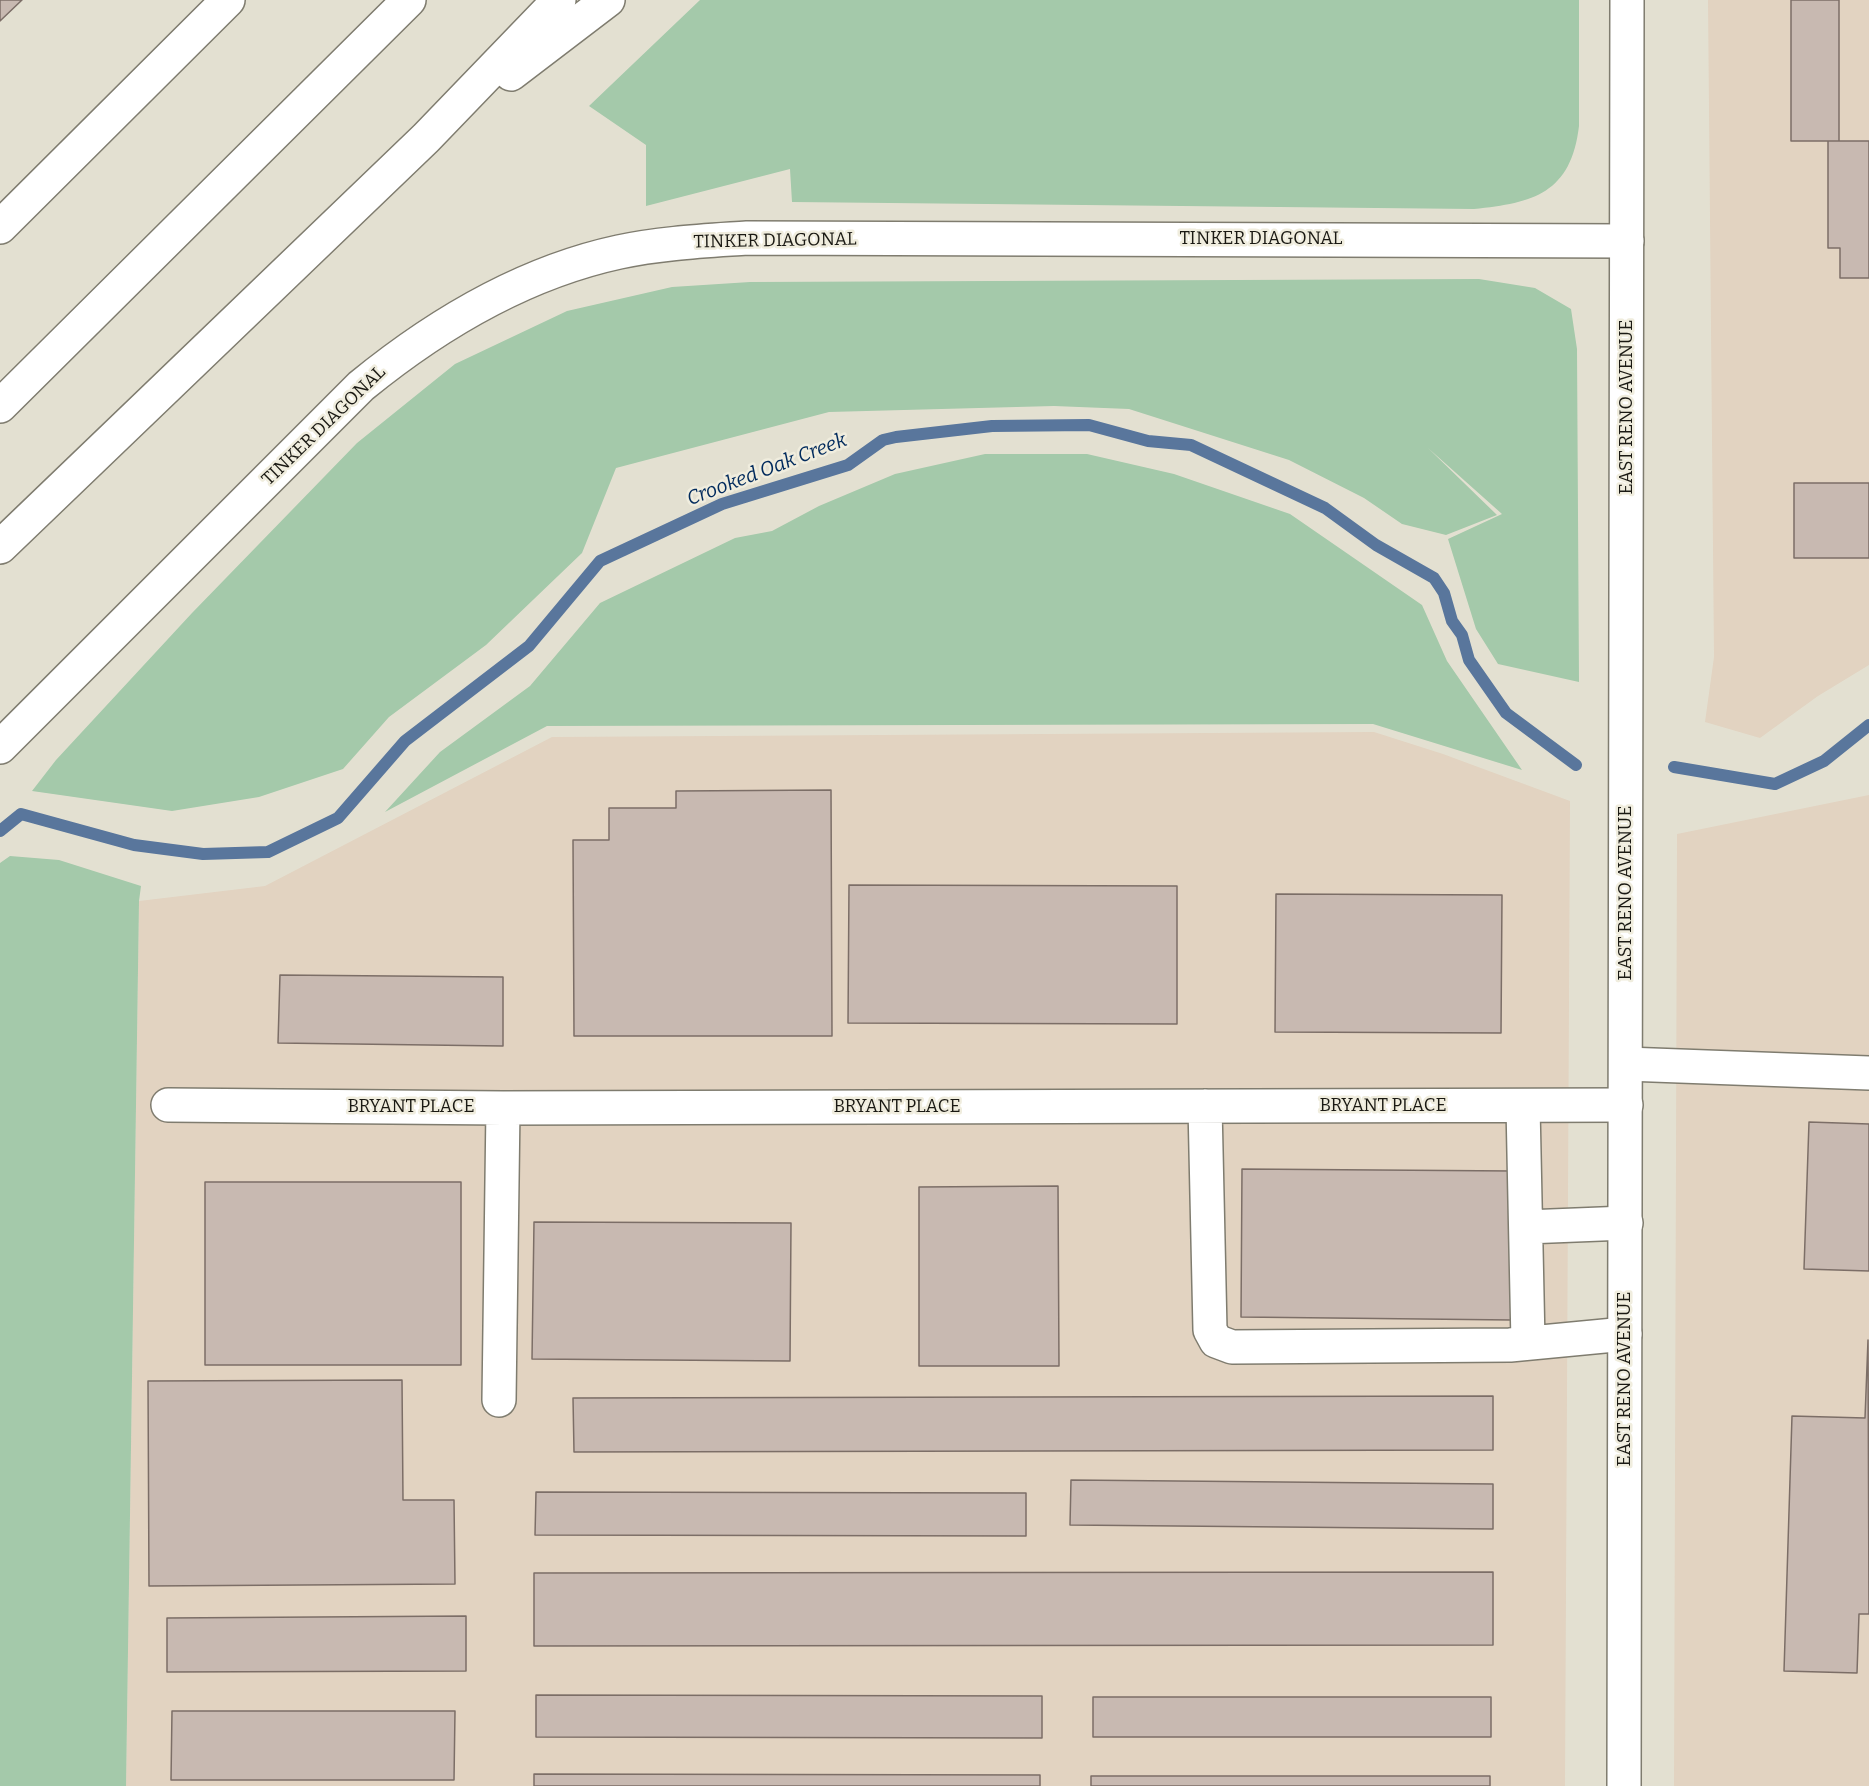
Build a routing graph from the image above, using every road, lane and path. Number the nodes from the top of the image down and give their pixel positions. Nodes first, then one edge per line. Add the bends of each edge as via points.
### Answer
1 (228, 0) edge
2 (409, 0) edge
3 (559, 0) edge
4 (608, 0) edge
5 (1627, 0) edge
6 (426, 138) junction
7 (0, 227) edge
8 (1627, 241) junction
9 (0, 406) edge
10 (0, 547) edge
11 (0, 747) edge
12 (1626, 1064) junction
13 (1869, 1073) edge
14 (168, 1105) dead end
15 (1626, 1105) junction
16 (1205, 1106) junction
17 (1523, 1106) junction
18 (503, 1107) junction
19 (1626, 1223) junction
20 (1526, 1227) junction
21 (1625, 1334) junction
22 (1528, 1343) junction
23 (499, 1400) dead end
24 (1624, 1786) edge

1 - 7 main road
2 - 9 main road
3 - 6 main road
4 - 6 main road
5 - 8 main road, EAST RENO AVENUE
6 - 10 main road
8 - 11 main road, TINKER DIAGONAL via 747,238 656,246 591,259 476,306 437,329 361,386
8 - 12 main road, EAST RENO AVENUE
12 - 13 main road
12 - 15 main road, EAST RENO AVENUE
14 - 18 main road, BRYANT PLACE
15 - 17 main road, BRYANT PLACE
15 - 19 main road, EAST RENO AVENUE
16 - 17 main road, BRYANT PLACE
16 - 18 main road, BRYANT PLACE
16 - 22 main road via 1210,1330 1216,1341 1232,1347
17 - 20 main road
18 - 23 main road
19 - 20 main road
19 - 21 main road, EAST RENO AVENUE
20 - 22 main road
21 - 22 main road
21 - 24 main road, EAST RENO AVENUE

